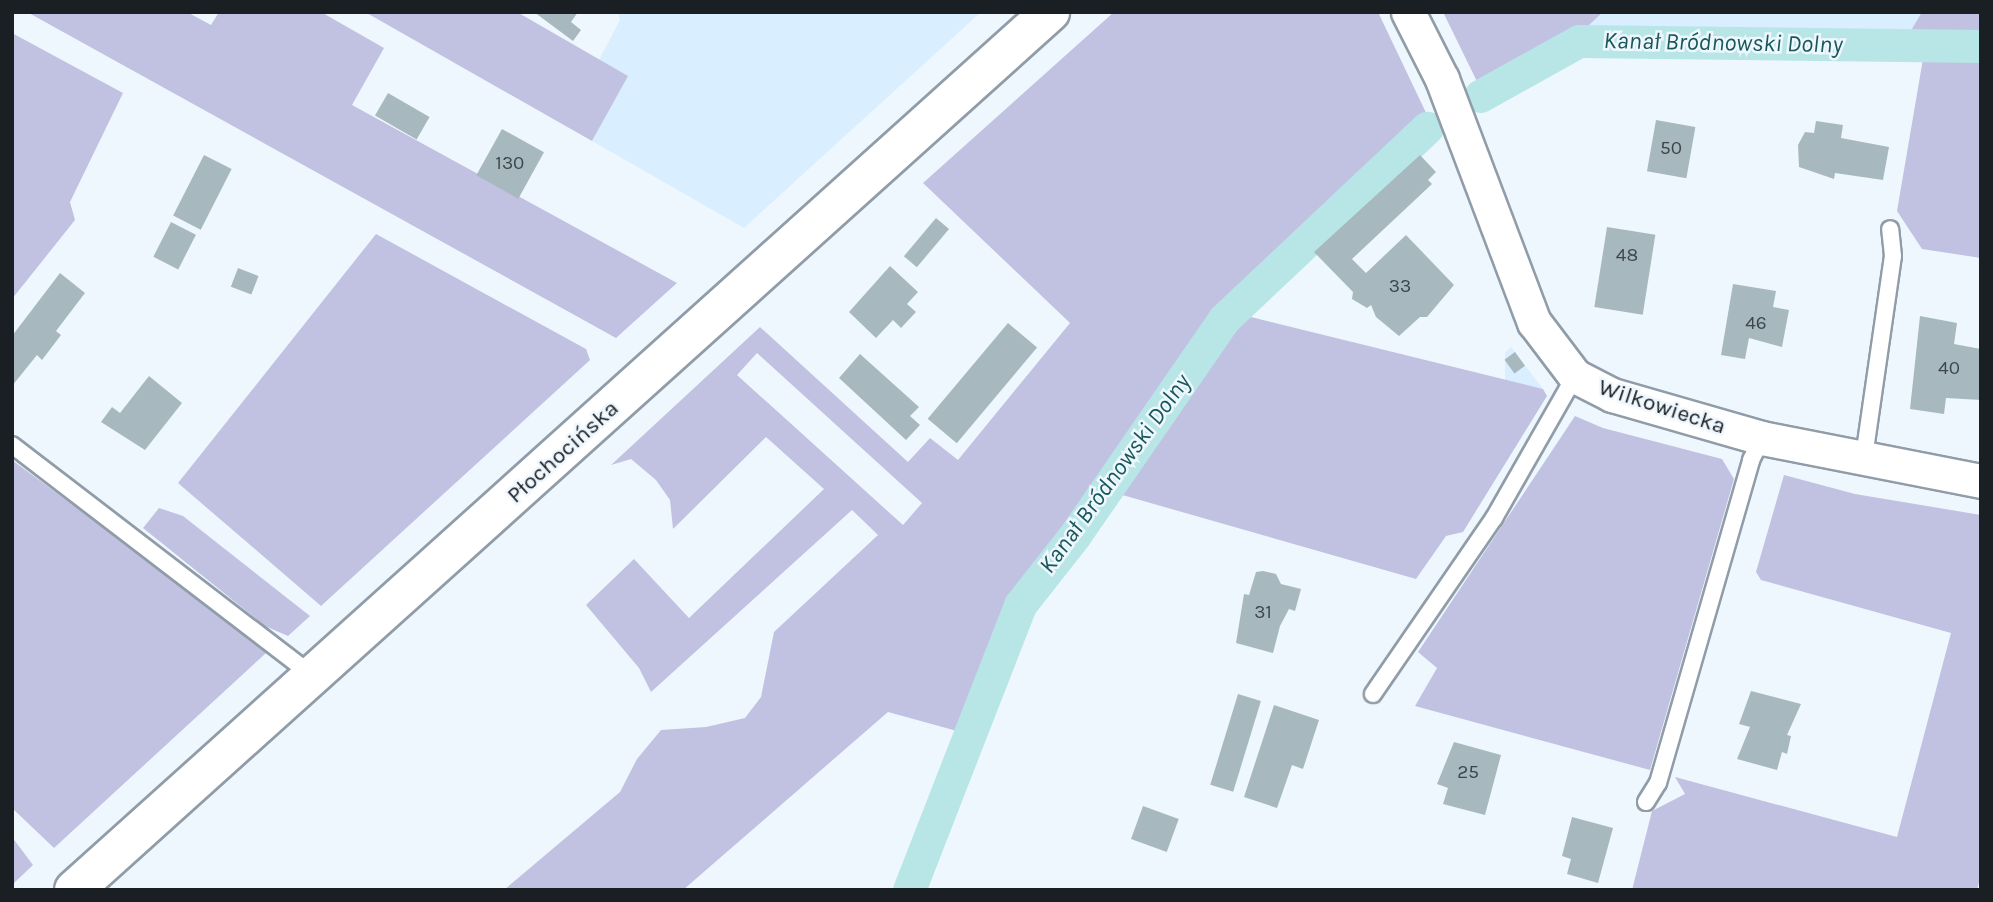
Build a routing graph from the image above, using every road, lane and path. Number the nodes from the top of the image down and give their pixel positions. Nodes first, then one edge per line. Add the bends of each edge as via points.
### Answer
1 (1050, 12) edge
2 (1408, 12) edge
3 (1890, 229) dead end
4 (1575, 376) junction
5 (1762, 438) junction
6 (12, 445) edge
7 (1864, 457) junction
8 (1981, 481) edge
9 (313, 676) junction
10 (1373, 694) dead end
11 (1646, 802) dead end
12 (74, 890) edge

1 - 9 main road, Płochocińska
2 - 4 street, Wilkowiecka via 1442,79 1534,322
3 - 7 lane via 1893,256
4 - 5 street, Wilkowiecka via 1612,395
4 - 10 lane via 1494,518
5 - 7 street, Wilkowiecka
5 - 11 lane via 1751,460 1657,783
6 - 9 lane
7 - 8 street, Wilkowiecka
9 - 12 main road, Płochocińska

